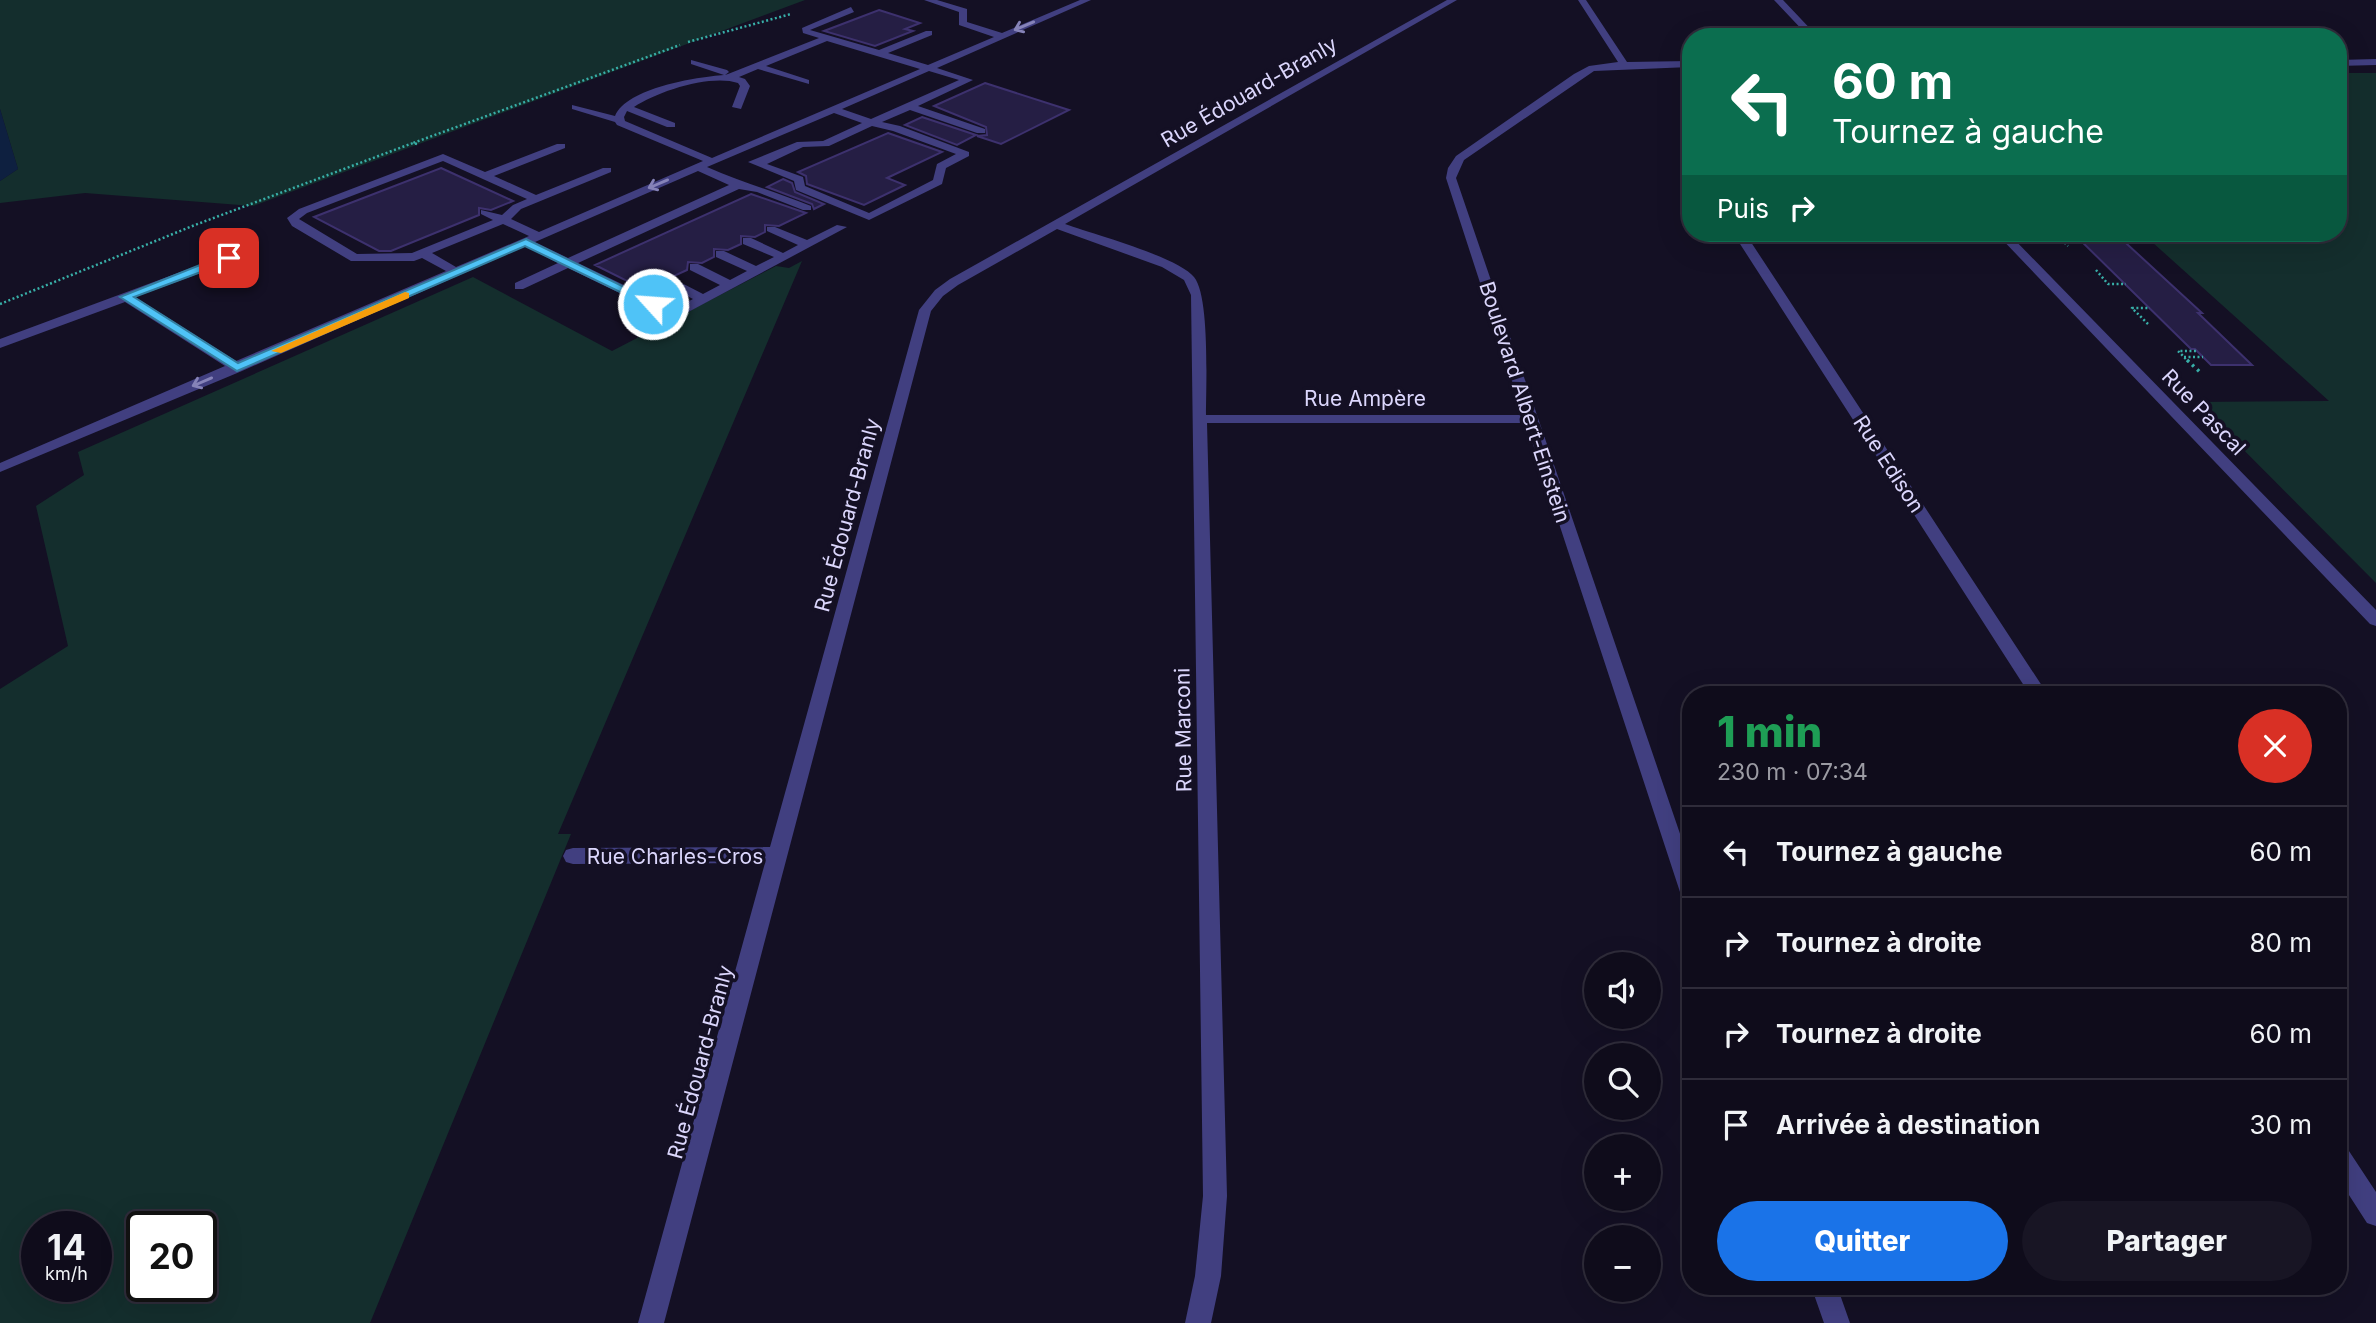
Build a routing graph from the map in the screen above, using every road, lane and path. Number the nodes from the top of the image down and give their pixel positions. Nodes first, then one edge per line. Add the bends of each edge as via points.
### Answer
1 (928, 0) edge
2 (1087, 0) edge
3 (1452, 0) edge
4 (1582, 0) edge
5 (1778, 0) edge
6 (956, 4) edge
7 (850, 10) dead end
8 (791, 14) dead end
9 (1805, 28) edge
10 (929, 33) dead end
11 (1001, 36) junction
12 (827, 38) junction
13 (877, 54) junction
14 (694, 62) dead end
15 (2347, 62) edge
16 (2376, 62) edge
17 (1682, 64) edge
18 (1624, 65) junction
19 (757, 66) junction
20 (926, 68) junction
21 (732, 76) junction
22 (806, 82) dead end
23 (909, 106) junction
24 (576, 107) dead end
25 (626, 107) junction
26 (737, 107) dead end
27 (832, 109) junction
28 (619, 119) junction
29 (871, 123) junction
30 (671, 125) dead end
31 (981, 131) dead end
32 (775, 134) junction
33 (413, 143) junction
34 (802, 144) junction
35 (561, 146) dead end
36 (731, 153) junction
37 (443, 157) junction
38 (710, 161) junction
39 (758, 164) junction
40 (697, 167) junction
41 (607, 170) dead end
42 (479, 174) junction
43 (460, 177) dead end
44 (738, 185) junction
45 (537, 199) junction
46 (807, 208) dead end
47 (485, 212) dead end
48 (503, 220) junction
49 (1058, 225) junction
50 (841, 227) dead end
51 (771, 229) dead end
52 (538, 236) junction
53 (747, 241) dead end
54 (526, 242) junction
55 (1745, 242) edge
56 (2011, 242) edge
57 (2064, 242) edge
58 (807, 244) junction
59 (2068, 246) dead end
60 (423, 253) junction
61 (720, 254) dead end
62 (783, 257) junction
63 (229, 258) dead end
64 (568, 263) junction
65 (694, 267) dead end
66 (2096, 270) dead end
67 (756, 271) junction
68 (456, 272) junction
69 (666, 280) dead end
70 (2126, 284) dead end
71 (730, 285) junction
72 (519, 286) dead end
73 (126, 297) junction
74 (703, 299) junction
75 (0, 303) edge
76 (2150, 308) dead end
77 (2148, 324) dead end
78 (0, 344) edge
79 (2198, 351) dead end
80 (2203, 356) dead end
81 (2184, 357) junction
82 (237, 368) junction
83 (2202, 374) dead end
84 (1199, 419) junction
85 (1530, 419) junction
86 (0, 468) edge
87 (2376, 621) edge
88 (2033, 686) edge
89 (778, 855) junction
90 (573, 856) dead end
91 (1682, 868) edge
92 (2347, 1170) edge
93 (2376, 1214) edge
94 (1827, 1295) edge
95 (651, 1323) edge
96 (1198, 1323) edge
97 (1837, 1323) edge

1 - 6 street
2 -> 11 street
3 - 49 street, Rue Édouard-Branly
4 - 18 street
5 - 9 street
6 - 11 street via 964,11 962,23
7 - 12 street via 806,28
8 - 33 path via 701,38
10 - 13 street
11 - 20 street
12 - 13 street
12 - 19 street
13 - 20 street
14 - 21 street
15 - 16 street
17 - 18 street, Boulevard Albert-Einstein
18 - 85 street, Boulevard Albert-Einstein via 1602,66 1577,76 1460,158 1451,173
19 - 21 street
19 - 22 street
20 - 23 street via 968,80
20 - 27 street
21 - 25 street via 690,81
21 - 26 street via 745,86
23 - 29 street
23 - 31 street
24 - 28 street
25 - 28 street
25 - 30 street
27 - 29 street
27 - 32 street
28 - 38 street
29 - 34 street via 825,144
29 - 39 street via 965,154 941,166 938,182 869,217 800,188 799,179
32 - 34 street
32 - 36 street
33 - 37 path
33 - 75 path
34 - 39 street
35 - 42 street
36 - 38 street
36 - 39 street
37 - 42 street
37 - 60 street via 293,218 355,258
38 - 40 street
40 - 44 street
40 -> 52 street
41 - 45 street
42 - 43 street
42 - 45 street
44 - 46 street
44 - 64 street
45 - 48 street via 517,207
47 - 48 street
48 - 52 street
48 - 60 street
49 - 84 street, Rue Marconi via 1166,264 1192,283 1197,303
49 - 89 street, Rue Édouard-Branly via 954,282 925,310
50 - 58 street
51 - 58 street
52 - 54 street
53 - 62 street
54 - 64 street
54 - 68 street
55 - 88 street, Rue Edison
56 - 87 street, Rue Pascal
57 - 59 path
58 - 62 street
60 - 68 street
61 - 67 street
62 - 67 street
63 - 73 street
64 - 72 street
64 - 74 street via 674,314
65 - 71 street
66 - 70 path via 2108,284
67 - 71 street
68 - 82 street
69 - 74 street
71 - 74 street
73 - 78 street
73 - 82 street
76 - 77 path via 2132,308
79 - 81 path via 2178,351
80 - 81 path
81 - 83 path
82 -> 86 street
84 - 85 street, Rue Ampère
84 - 96 street, Rue Marconi via 1215,1196 1208,1276
85 - 91 street, Boulevard Albert-Einstein
89 - 90 street, Rue Charles-Cros
89 - 95 street, Rue Édouard-Branly
92 - 93 street
94 - 97 street

